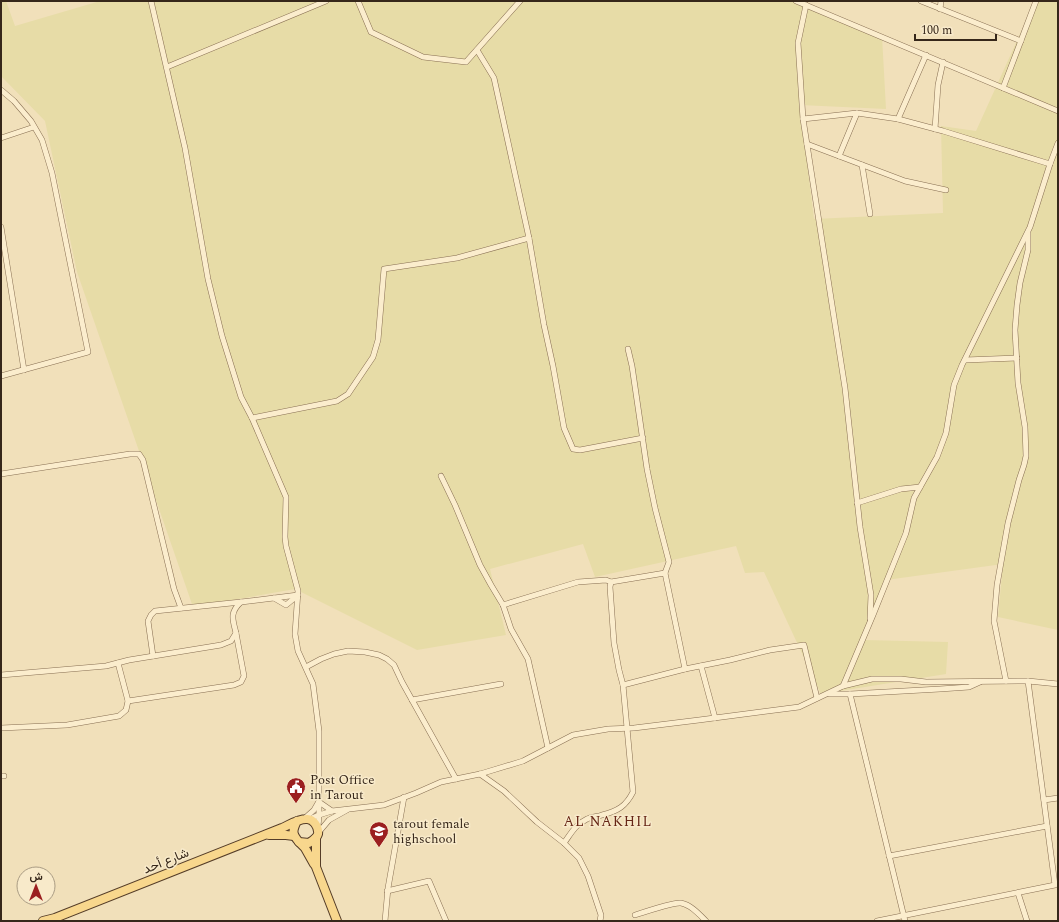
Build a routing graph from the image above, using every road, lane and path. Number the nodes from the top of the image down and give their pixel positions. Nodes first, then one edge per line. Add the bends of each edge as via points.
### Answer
1 (151, 1) edge
2 (326, 1) edge
3 (358, 1) edge
4 (520, 1) edge
5 (796, 1) edge
6 (920, 1) edge
7 (941, 1) edge
8 (1036, 1) edge
9 (806, 5) junction
10 (940, 9) junction
11 (1021, 41) junction
12 (477, 50) junction
13 (926, 55) junction
14 (943, 62) junction
15 (167, 67) junction
16 (1003, 88) junction
17 (1, 90) edge
18 (1058, 111) edge
19 (857, 113) junction
20 (803, 119) junction
21 (898, 119) junction
22 (34, 127) junction
23 (935, 130) junction
24 (1, 138) edge
25 (1058, 143) edge
26 (807, 144) junction
27 (1057, 150) edge
28 (839, 156) junction
29 (1050, 164) junction
30 (862, 165) junction
31 (946, 190) dead end
32 (870, 214) dead end
33 (1, 227) edge
34 (1028, 230) junction
35 (529, 238) junction
36 (628, 349) dead end
37 (1017, 358) junction
38 (965, 360) junction
39 (24, 370) junction
40 (1, 376) edge
41 (252, 418) junction
42 (643, 438) junction
43 (1, 474) edge
44 (441, 476) dead end
45 (920, 487) junction
46 (857, 503) junction
47 (665, 573) junction
48 (611, 582) junction
49 (298, 595) junction
50 (274, 598) junction
51 (240, 602) junction
52 (503, 605) junction
53 (181, 608) junction
54 (870, 624) junction
55 (236, 633) junction
56 (153, 656) junction
57 (118, 663) junction
58 (701, 666) junction
59 (306, 667) junction
60 (685, 669) junction
61 (1, 675) edge
62 (983, 681) junction
63 (1006, 681) junction
64 (1028, 681) junction
65 (501, 684) dead end
66 (1058, 684) edge
67 (623, 685) junction
68 (843, 686) junction
69 (826, 694) junction
70 (850, 694) junction
71 (817, 698) junction
72 (126, 700) junction
73 (412, 700) junction
74 (715, 718) junction
75 (1, 728) edge
76 (627, 728) junction
77 (548, 748) junction
78 (480, 774) junction
79 (456, 779) junction
80 (404, 797) junction
81 (1058, 798) edge
82 (1044, 800) junction
83 (319, 802) junction
84 (349, 809) junction
85 (332, 811) junction
86 (319, 815) junction
87 (304, 820) junction
88 (1047, 826) junction
89 (317, 833) junction
90 (263, 836) junction
91 (297, 839) junction
92 (564, 843) junction
93 (889, 856) junction
94 (316, 867) junction
95 (1056, 887) edge
96 (387, 891) junction
97 (1018, 893) junction
98 (635, 914) dead end
99 (905, 918) edge
100 (44, 921) edge
101 (337, 921) edge
102 (385, 921) edge
103 (446, 921) edge
104 (600, 921) edge
105 (706, 921) edge
106 (877, 921) edge
107 (1027, 921) edge

1 - 15 street
2 - 15 street
3 - 12 street via 371,32 424,57 466,62
4 - 12 street
5 - 9 street
6 - 10 street
7 - 10 street
8 - 11 street
9 - 13 street
9 - 20 street via 798,43
10 - 11 street
11 - 16 street
12 - 35 street via 494,78
13 - 14 street
13 - 21 street
14 - 16 street
14 - 23 street via 938,85
15 - 41 street via 185,148 208,279 241,397
16 - 18 street
17 - 22 street via 14,101
19 - 20 street
19 - 21 street
19 - 28 street
20 - 26 street
21 - 23 street
22 - 24 street
22 - 39 street via 42,140 52,172 88,352
23 - 29 street
25 - 27 street
26 - 28 street
26 - 46 street via 845,388
27 - 29 street
28 - 30 street
29 - 34 street
30 - 31 street via 905,181
30 - 32 street
33 - 39 street
34 - 37 street via 1028,250 1016,305
34 - 38 street
35 - 41 street via 457,258 384,269 378,340 373,357 348,394 337,400
35 - 42 street via 564,428 573,449 580,450
36 - 42 street
37 - 38 street
37 - 63 street via 1026,456 1008,523 997,585 994,621
38 - 45 street via 954,385 946,433
39 - 40 street
41 - 49 street via 286,498 286,546
42 - 47 street via 653,500 669,562
43 - 53 street via 139,454 143,460 174,589
44 - 52 street via 480,565
45 - 46 street via 901,489
45 - 54 street via 914,498 906,533
46 - 54 street via 871,595
47 - 48 street
47 - 60 street
48 - 52 street via 578,582
48 - 67 street via 614,643
49 - 50 street
49 - 50 street via 286,605
49 - 59 street via 295,634 298,651
50 - 51 street
51 - 53 street
51 - 55 street via 234,608
52 - 77 street via 511,629 528,659
53 - 56 street via 156,611 150,615 148,621
54 - 68 street
55 - 56 street via 231,641 221,645
55 - 72 street via 244,676 240,682 234,685
56 - 57 street
57 - 61 street
57 - 72 street
58 - 60 street
58 - 71 street via 804,645
58 - 74 street
59 - 73 street via 334,654 348,651 379,656 394,665
59 - 83 street via 312,684 320,731
60 - 67 street
62 - 63 street
62 - 68 street via 926,682 872,679
62 - 70 street via 962,688
63 - 64 street
64 - 66 street
64 - 82 street
65 - 73 street
67 - 76 street
68 - 69 street
69 - 70 street
69 - 71 street
70 - 93 street
71 - 74 street via 799,707
72 - 75 street via 126,710 119,716 67,725
73 - 79 street
74 - 76 street
76 - 77 street via 573,735
76 - 92 street via 633,792 628,802 618,810 589,818 575,826
77 - 78 street via 523,761
78 - 79 street
78 - 92 street via 504,791 536,822
79 - 80 street via 441,782
80 - 84 street via 384,805
80 - 96 street
81 - 82 street
82 - 88 street
83 - 85 street
83 - 86 street
83 - 87 street
84 - 85 street
84 - 89 street via 329,820
85 - 86 street
86 - 87 street
86 - 89 street
87 - 89 main road via 314,822
87 - 90 main road, شارع أحد
87 - 91 main road via 293,829
88 - 93 street
88 - 95 street
89 - 91 main road via 309,843
89 - 94 main road
90 - 91 main road via 286,835
90 - 100 main road, شارع أحد
91 - 94 main road
92 - 104 street via 579,858 585,870 601,914
93 - 99 street
94 - 101 main road
95 - 97 street
96 - 102 street
96 - 103 street via 429,881
97 - 99 street
97 - 107 street
98 - 105 street via 680,903 689,906
99 - 106 street

